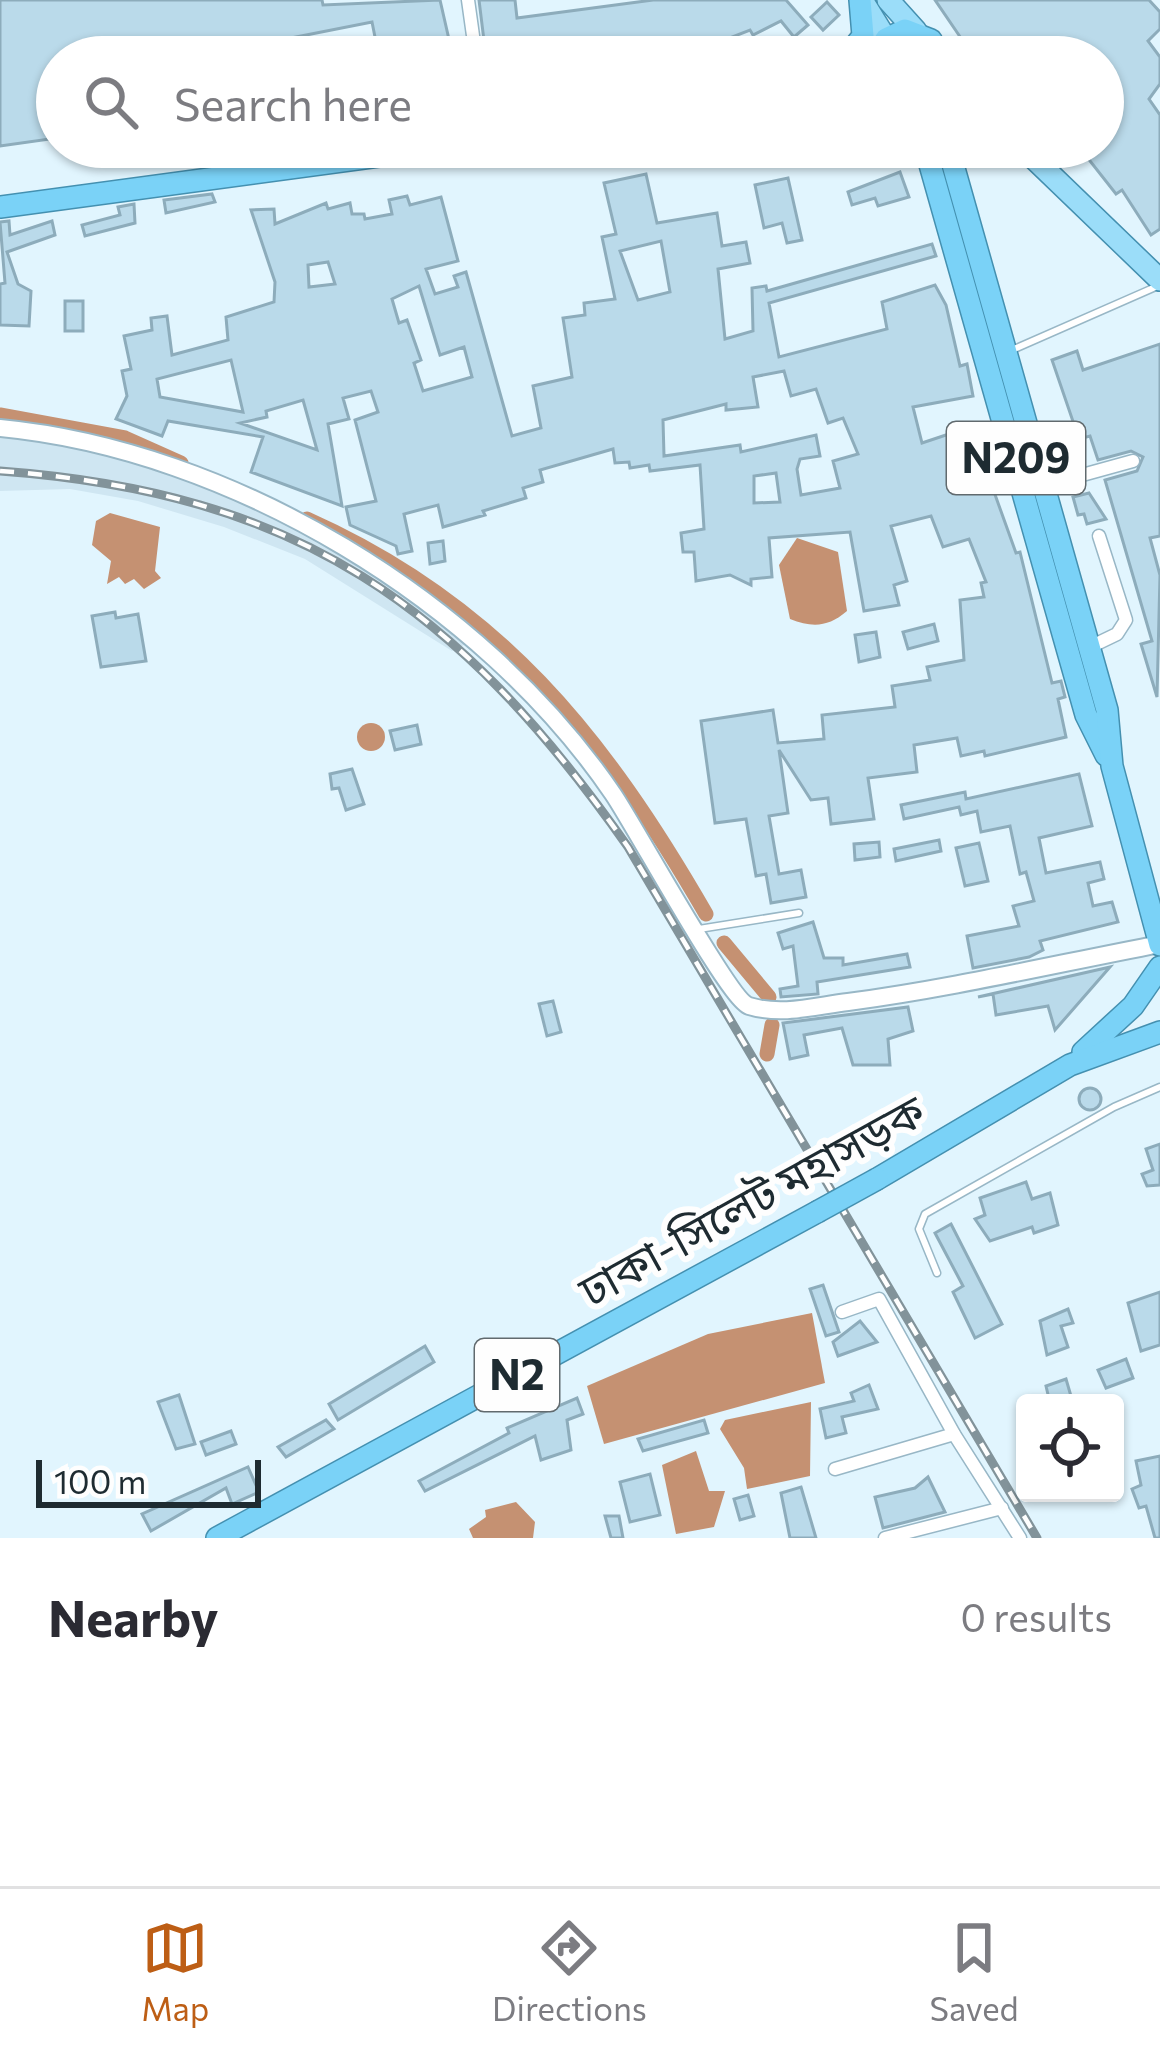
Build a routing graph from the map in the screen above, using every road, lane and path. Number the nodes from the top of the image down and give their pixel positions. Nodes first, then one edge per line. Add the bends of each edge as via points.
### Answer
1 (468, 0) edge
2 (861, 0) edge
3 (888, 0) edge
4 (916, 31) junction
5 (473, 36) edge
6 (862, 36) edge
7 (871, 36) edge
8 (906, 36) edge
9 (924, 36) edge
10 (271, 168) edge
11 (932, 168) edge
12 (954, 168) edge
13 (1043, 168) edge
14 (0, 207) edge
15 (1160, 282) edge
16 (1009, 351) junction
17 (0, 428) edge
18 (1133, 461) dead end
19 (1046, 485) junction
20 (1099, 536) dead end
21 (1090, 647) junction
22 (1112, 766) junction
23 (800, 914) dead end
24 (695, 930) junction
25 (1160, 944) edge
26 (1160, 967) edge
27 (1160, 1031) edge
28 (1070, 1065) junction
29 (1160, 1087) edge
30 (937, 1273) dead end
31 (842, 1312) dead end
32 (954, 1434) junction
33 (835, 1469) dead end
34 (1002, 1508) junction
35 (217, 1538) edge
36 (885, 1538) edge
37 (1020, 1538) edge

1 - 5 street
2 - 6 highway
2 - 7 main road
3 - 4 main road
4 - 8 highway
4 - 9 highway
10 - 14 highway
11 - 22 highway, N209 via 1086,715
12 - 16 highway, N209
13 - 15 main road
15 - 16 lane
16 - 19 highway, N209
17 - 24 street via 74,435 232,492 315,529 443,616 485,650 610,789
18 - 19 street
19 - 21 highway, N209
20 - 21 street via 1126,620 1118,634
21 - 22 highway, N209
22 - 25 highway, N209
23 - 24 lane
24 - 25 street via 743,1004 780,1012 955,988
26 - 28 highway, ঢাকা-সিলেট মহাসড়ক / N2 via 1133,1006
27 - 28 highway, ঢাকা-সিলেট মহাসড়ক / N2
28 - 35 highway, ঢাকা-সিলেট মহাসড়ক / N2, bridge
29 - 30 lane via 925,1214 919,1229
31 - 32 street via 879,1299
32 - 33 street
32 - 34 street
34 - 36 street
34 - 37 street

